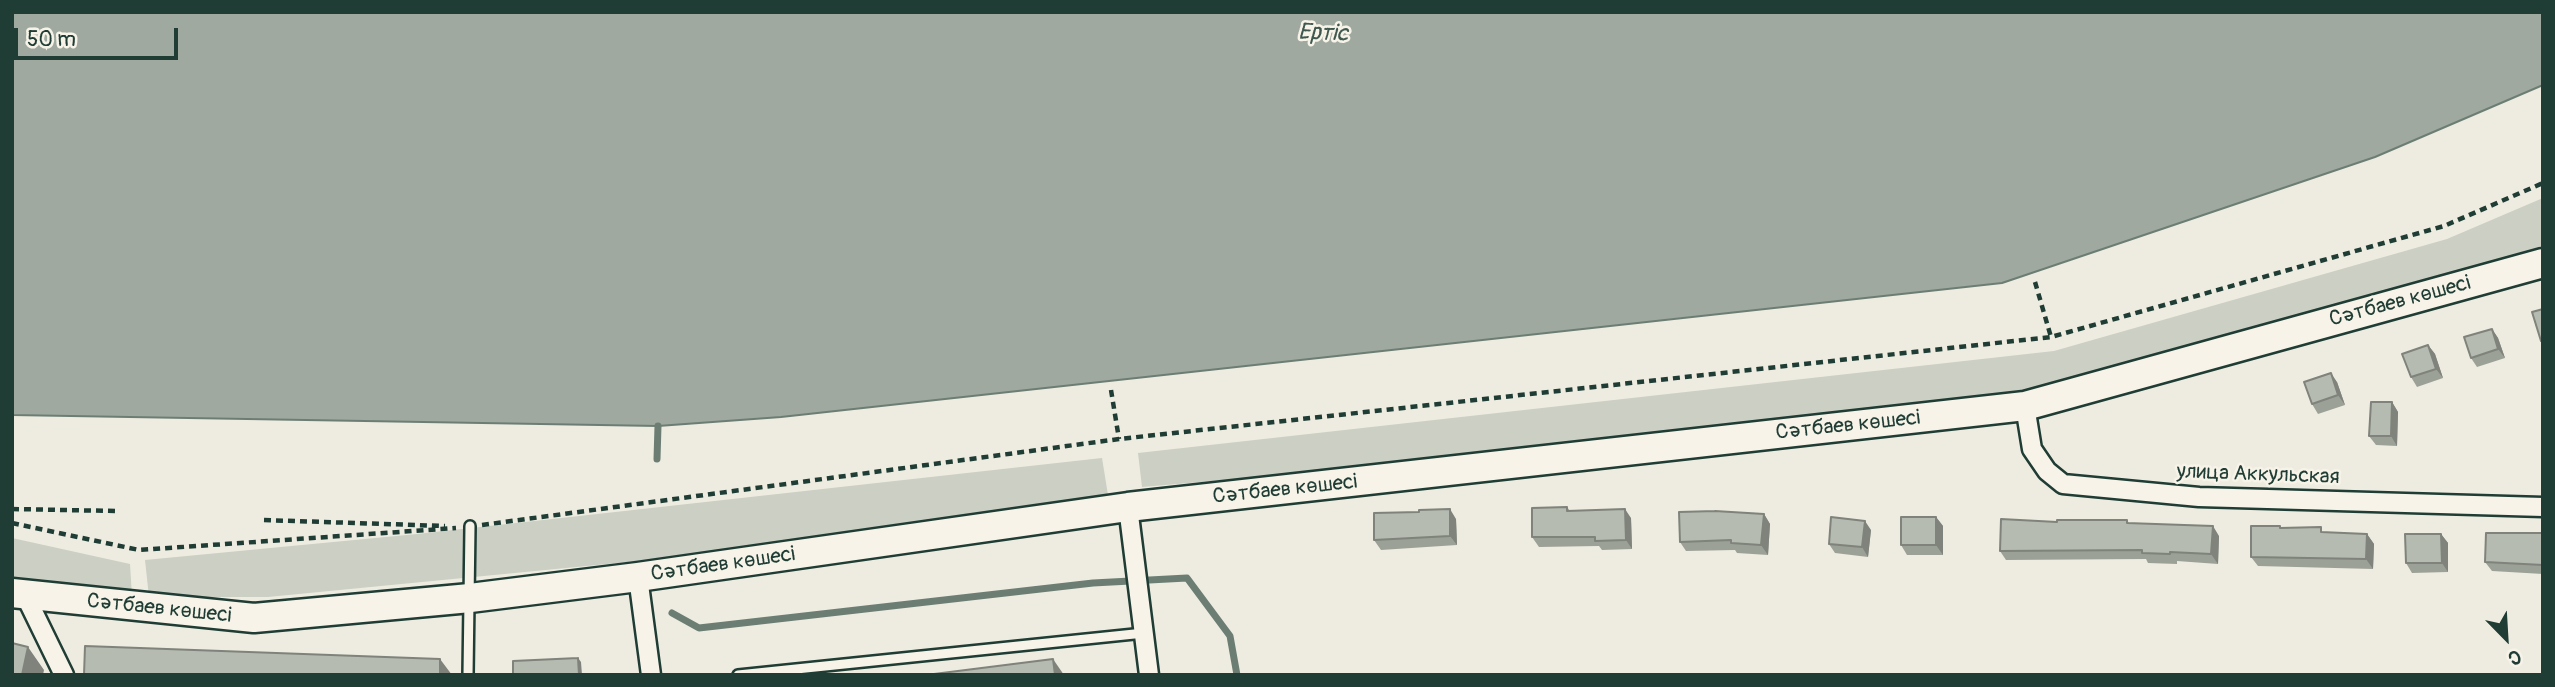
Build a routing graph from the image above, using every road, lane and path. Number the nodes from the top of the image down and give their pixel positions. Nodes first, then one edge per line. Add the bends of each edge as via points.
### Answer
1 (2543, 183) edge
2 (2543, 263) edge
3 (2035, 282) dead end
4 (2051, 337) junction
5 (1111, 390) dead end
6 (2025, 406) junction
7 (1119, 439) junction
8 (2543, 507) edge
9 (1128, 508) junction
10 (12, 509) edge
11 (116, 511) dead end
12 (264, 520) dead end
13 (12, 523) edge
14 (470, 526) junction
15 (638, 577) junction
16 (19, 594) edge
17 (470, 598) junction
18 (1144, 633) junction
19 (64, 675) edge
20 (468, 675) edge
21 (651, 675) edge
22 (738, 675) edge
23 (1149, 675) edge

1 - 4 path via 2444,226
2 - 6 main road, Сәтбаев көшесі
3 - 4 path
4 - 7 path
5 - 7 path
6 - 8 street, улица Аккульская via 2032,449 2063,484 2199,497
6 - 9 main road, Сәтбаев көшесі
7 - 14 path
9 - 15 main road, Сәтбаев көшесі
9 - 18 street
10 - 11 path
12 - 14 path
13 - 14 path via 139,550
14 - 17 lane
15 - 17 main road, Сәтбаев көшесі
15 - 21 street
16 - 17 main road, Сәтбаев көшесі via 254,618
16 - 19 street
17 - 20 lane
18 - 22 lane
18 - 23 street

